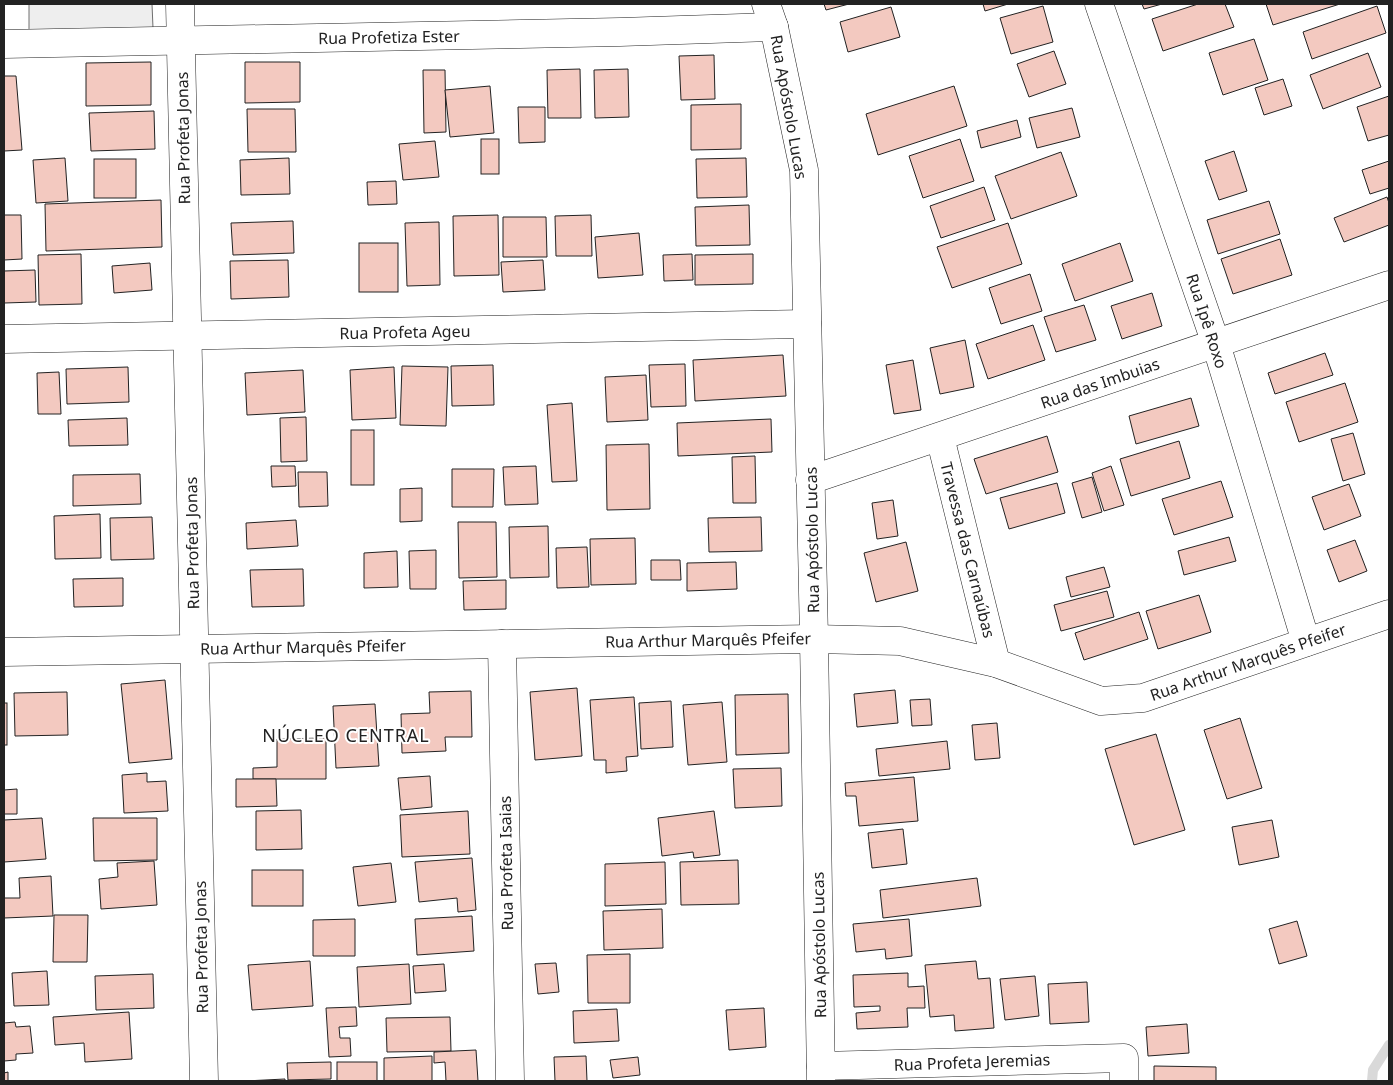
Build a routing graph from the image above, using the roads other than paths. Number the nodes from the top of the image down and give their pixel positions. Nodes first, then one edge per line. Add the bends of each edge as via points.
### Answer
1 (180, 4) edge
2 (1099, 4) edge
3 (770, 15) edge
4 (181, 40) junction
5 (4, 44) edge
6 (1389, 285) edge
7 (807, 324) junction
8 (187, 335) junction
9 (4, 339) edge
10 (1216, 344) junction
11 (940, 437) junction
12 (810, 480) junction
13 (1389, 614) edge
14 (814, 638) junction
15 (1306, 642) junction
16 (502, 644) junction
17 (194, 648) junction
18 (4, 652) edge
19 (996, 663) junction
20 (1124, 1070) edge
21 (821, 1074) edge
22 (204, 1081) edge
23 (510, 1081) edge

1 - 4 street, Rua Profeta Jonas
2 - 10 street, Rua Ipê Roxo
3 - 4 street, Rua Profetiza Ester via 610,33
3 - 7 street, Rua Apóstolo Lucas via 804,170
4 - 5 street, Rua Profetiza Ester
4 - 8 street, Rua Profeta Jonas
6 - 10 street, Rua das Imbuias
7 - 8 street, Rua Profeta Ageu
7 - 12 street, Rua Apóstolo Lucas
8 - 9 street, Rua Profeta Ageu
8 - 17 street, Rua Profeta Jonas
10 - 11 street, Rua das Imbuias
10 - 15 street, Rua Ipê Roxo
11 - 12 street, Rua das Imbuias
11 - 19 street, Travessa das Carnaúbas
12 - 14 street, Rua Apóstolo Lucas
13 - 15 street, Rua Arthur Marquês Pfeifer
14 - 16 street, Rua Arthur Marquês Pfeifer
14 - 19 street, Rua Arthur Marquês Pfeifer via 900,641
14 - 21 street, Rua Apóstolo Lucas
15 - 19 street, Rua Arthur Marquês Pfeifer via 1143,698 1100,701
16 - 17 street, Rua Arthur Marquês Pfeifer
16 - 23 street, Rua Profeta Isaias
17 - 18 street, Rua Arthur Marquês Pfeifer
17 - 22 street, Rua Profeta Jonas
20 - 21 street, Rua Profeta Jeremias

